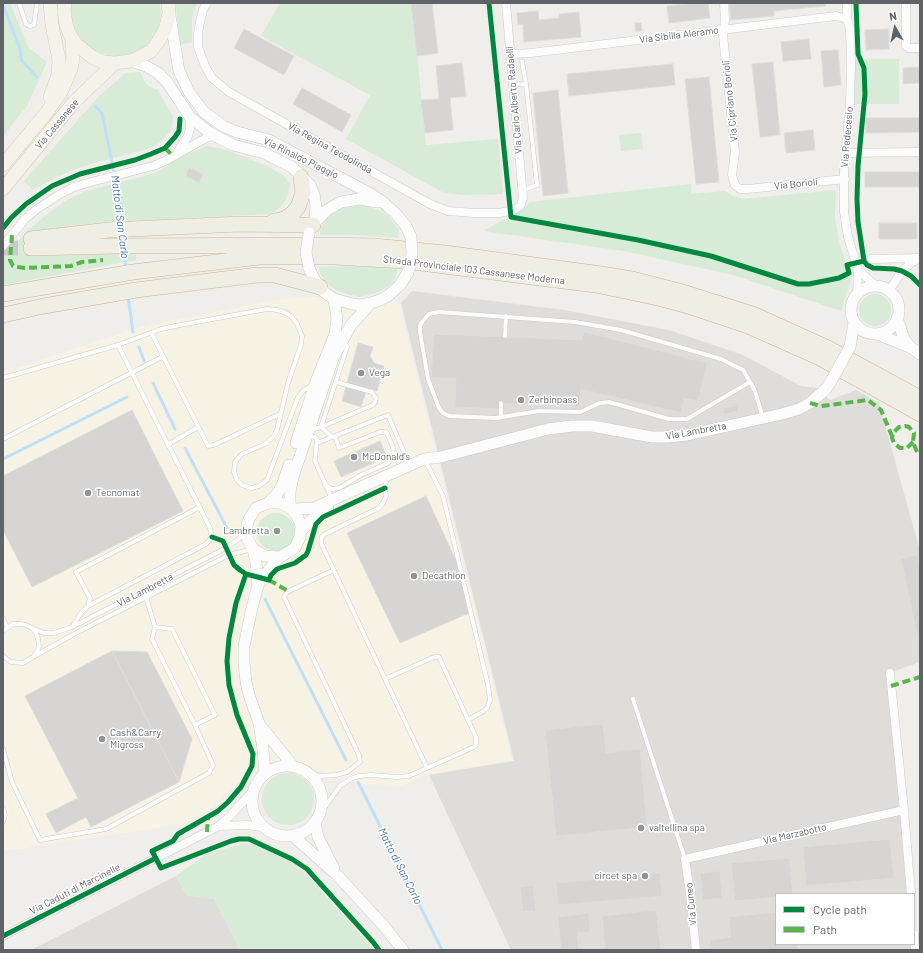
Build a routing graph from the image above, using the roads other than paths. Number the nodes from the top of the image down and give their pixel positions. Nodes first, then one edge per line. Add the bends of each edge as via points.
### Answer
1 (19, 3) edge
2 (37, 3) edge
3 (50, 3) edge
4 (65, 3) edge
5 (207, 3) edge
6 (506, 3) edge
7 (724, 3) edge
8 (847, 3) edge
9 (906, 3) edge
10 (169, 8) edge
11 (847, 20) junction
12 (724, 29) junction
13 (72, 38) junction
14 (920, 48) edge
15 (511, 54) junction
16 (131, 61) junction
17 (522, 61) dead end
18 (115, 63) junction
19 (526, 84) junction
20 (513, 85) junction
21 (190, 117) junction
22 (30, 132) junction
23 (220, 139) junction
24 (920, 152) edge
25 (846, 153) junction
26 (173, 156) junction
27 (3, 165) edge
28 (301, 177) junction
29 (845, 179) junction
30 (3, 189) edge
31 (748, 189) joint
32 (523, 194) junction
33 (384, 203) junction
34 (260, 224) junction
35 (312, 226) junction
36 (3, 246) edge
37 (920, 258) edge
38 (871, 259) dead end
39 (858, 270) junction
40 (320, 287) junction
41 (877, 287) junction
42 (889, 291) junction
43 (3, 294) edge
44 (857, 295) junction
45 (334, 299) junction
46 (370, 303) junction
47 (3, 315) edge
48 (506, 316) junction
49 (897, 318) junction
50 (854, 322) junction
51 (152, 334) junction
52 (874, 334) junction
53 (504, 336) dead end
54 (343, 338) junction
55 (118, 345) junction
56 (850, 347) junction
57 (916, 351) edge
58 (162, 357) junction
59 (133, 373) junction
60 (3, 378) edge
61 (336, 382) junction
62 (750, 382) junction
63 (315, 384) junction
64 (920, 398) edge
65 (501, 403) dead end
66 (280, 414) junction
67 (920, 414) edge
68 (762, 415) junction
69 (501, 417) junction
70 (321, 426) junction
71 (198, 427) junction
72 (308, 433) junction
73 (333, 437) junction
74 (3, 439) edge
75 (317, 443) junction
76 (168, 444) junction
77 (441, 457) junction
78 (427, 464) junction
79 (409, 465) junction
80 (386, 482) junction
81 (325, 485) junction
82 (333, 501) junction
83 (268, 503) junction
84 (200, 506) junction
85 (291, 508) junction
86 (247, 525) junction
87 (301, 531) junction
88 (253, 549) junction
89 (280, 557) junction
90 (334, 570) junction
91 (157, 584) junction
92 (258, 584) junction
93 (146, 597) junction
94 (88, 606) junction
95 (3, 618) edge
96 (8, 627) junction
97 (72, 627) junction
98 (155, 627) junction
99 (32, 628) junction
100 (3, 631) edge
101 (33, 657) junction
102 (4, 658) edge
103 (890, 672) dead end
104 (385, 679) junction
105 (633, 699) dead end
106 (468, 720) junction
107 (259, 723) junction
108 (195, 725) junction
109 (3, 749) edge
110 (293, 766) junction
111 (427, 768) junction
112 (265, 773) junction
113 (309, 774) junction
114 (253, 791) junction
115 (3, 808) edge
116 (904, 810) junction
117 (317, 818) junction
118 (3, 822) edge
119 (218, 826) junction
120 (264, 827) junction
121 (292, 836) junction
122 (685, 859) junction
123 (338, 875) junction
124 (911, 893) edge
125 (3, 936) edge
126 (403, 950) edge
127 (696, 950) edge

1 - 2 lane via 26,24 30,26 34,25
3 - 22 main road via 58,52 58,76
4 - 13 main road via 66,24
5 - 32 street, Via Regina Teodolinda via 199,28 200,54 212,78 229,92 439,208 474,214 510,212 520,206
6 - 15 street, Via Carlo Alberto Radaelli
7 - 12 street, Via Cipriano Borioli
8 - 11 street, Via Redecesio
9 - 14 street via 906,46
10 - 16 main road via 164,33 158,42 145,55
10 - 33 street, Via Rinaldo Piaggio via 179,72 188,92 204,112 223,126 269,140
11 - 12 street, Via Sibilla Aleramo via 836,16
11 - 25 street, Via Redecesio via 850,29 851,62
12 - 15 street, Via Sibilla Aleramo
12 - 31 street, Via Cipriano Borioli via 735,152 732,179 740,189
13 - 18 main road via 80,49 92,57 103,62
13 - 22 main road, Via Cassanese via 73,58 66,81 47,112
15 - 20 street, Via Carlo Alberto Radaelli
16 - 18 main road
16 - 21 street, Via Rinaldo Piaggio via 146,66 168,82
17 - 19 lane
18 - 30 main road, Via Cassanese via 74,102
19 - 20 lane
19 - 32 lane via 537,185
20 - 32 street, Via Carlo Alberto Radaelli
21 - 23 street, Via Rinaldo Piaggio
21 - 26 street via 188,136
22 - 27 main road, Via Cassanese
23 - 26 street via 212,136 206,138
23 - 28 street, Via Rinaldo Piaggio via 272,156 292,167
24 - 25 street
25 - 29 street, Via Redecesio
26 - 36 street via 153,166 74,187 47,202 25,219
28 - 34 highway via 303,193 295,211 284,219
28 - 35 street, Via Rinaldo Piaggio via 310,185 314,194 316,207
29 - 31 street, Via Borioli
29 - 39 street, Via Redecesio via 846,230
33 - 35 street via 359,198 341,202 327,210
33 - 46 street, bridge via 406,226 410,237 411,263 404,280 394,291
34 - 35 highway
34 - 64 highway, Strada Provinciale 103 Cassanese Moderna via 109,230 31,244 368,246 445,253 601,274 679,290 755,315 828,348
35 - 40 street, bridge via 306,252 308,268
37 - 38 street
37 - 42 street via 902,272
39 - 41 street
39 - 44 street, Via Redecesio
40 - 45 street
40 - 47 highway via 275,275 257,275 70,300
41 - 42 street
41 - 44 street via 868,288
42 - 49 street via 897,303
43 - 67 highway, Strada Provinciale 103 Cassanese Moderna via 133,272 259,257 405,260 596,285 688,306 748,326 820,358
44 - 50 street via 851,309
45 - 46 street via 352,304
45 - 63 street via 337,319 335,334
46 - 54 street
48 - 53 lane
48 - 62 lane via 575,322 621,330 721,359 743,370
48 - 69 lane via 434,312 422,322 420,332 428,379 443,413 449,416
49 - 52 street via 889,329
49 - 57 street via 904,339
50 - 52 street via 861,330
50 - 56 street, Via Lambretta
51 - 55 lane
51 - 58 lane
51 - 66 lane via 161,329 267,309 287,314 297,324 302,341
52 - 56 street, Via Lambretta via 857,339
52 - 57 street
54 - 61 lane via 348,347
54 - 72 street via 334,356
55 - 59 lane
55 - 60 lane
56 - 68 street, Via Lambretta, bridge via 830,383 810,403 799,409
58 - 59 lane
58 - 71 lane
59 - 74 lane
59 - 76 lane
61 - 70 lane
61 - 70 lane via 372,392 376,395 376,400 373,405
62 - 68 lane via 756,391
62 - 69 lane via 688,419 669,419 609,402 580,412 539,411
63 - 66 lane via 298,397 267,480 255,488 242,485 234,474 236,461 242,454 270,441 277,430
63 - 83 street via 282,486
65 - 69 lane
66 - 71 lane via 208,446
68 - 77 street, Via Lambretta via 687,435 668,437 644,436 592,426 548,429
70 - 72 lane
70 - 73 lane
71 - 76 lane
72 - 75 lane via 317,439
72 - 85 street via 293,477 290,492
73 - 75 lane
73 - 79 lane via 388,415
73 - 81 lane via 339,448 384,432 387,433 394,448 394,456 388,463 339,488 332,489
75 - 81 lane via 314,459
76 - 84 lane
77 - 78 street, Via Lambretta
77 - 79 street, Via Lambretta via 424,459
78 - 80 street, Via Lambretta
78 - 106 lane via 443,496 489,690 490,700 487,708
79 - 82 street, Via Lambretta
80 - 87 street, Via Lambretta via 317,514
80 - 90 lane via 386,496 379,508 324,535 322,546
81 - 82 lane
82 - 85 street, Via Lambretta via 314,508
83 - 85 street via 280,503
83 - 86 street via 256,508
84 - 94 lane via 212,537 206,544
84 - 94 lane via 76,572 90,598
85 - 87 street via 299,519
86 - 88 street via 247,538
86 - 91 lane, Via Lambretta via 239,539 231,545
87 - 89 street via 294,548
88 - 89 street via 265,556
88 - 92 street
88 - 93 lane, Via Lambretta via 229,555
89 - 92 street
90 - 104 lane
90 - 113 lane via 288,591 284,597 359,755 360,762 347,772 336,775
91 - 93 lane
91 - 97 lane, Via Lambretta
92 - 107 street via 247,632 244,663 248,696
93 - 98 lane
93 - 101 lane, Via Lambretta
94 - 97 lane
95 - 96 lane
96 - 99 lane, Via Lambretta via 20,624
96 - 100 lane
97 - 99 lane, Via Lambretta via 54,633 44,633
98 - 108 lane via 152,639
98 - 108 lane via 172,629 215,715
99 - 101 lane via 38,639 37,652
101 - 102 lane, Via Lambretta via 17,664
103 - 116 street
104 - 106 lane via 439,657
104 - 111 lane
105 - 122 lane
106 - 111 lane via 476,738 476,745
107 - 110 street
107 - 112 street
108 - 109 lane via 213,765 209,773 106,829 40,840 12,782
110 - 112 street via 280,766
110 - 113 street
111 - 117 lane via 397,778 371,775 350,779 340,786
112 - 114 street
113 - 117 street via 320,789 322,801
114 - 119 street, Via Caduti di Marcinelle
114 - 120 street via 253,808
115 - 118 lane
116 - 122 street, Via Marzabotto
116 - 124 street
117 - 121 street via 305,831
117 - 123 street via 318,837
119 - 120 street, Via Caduti di Marcinelle
119 - 125 street, Via Caduti di Marcinelle
120 - 121 street via 277,834
121 - 123 street
122 - 127 street, Via Cuneo
123 - 126 street

